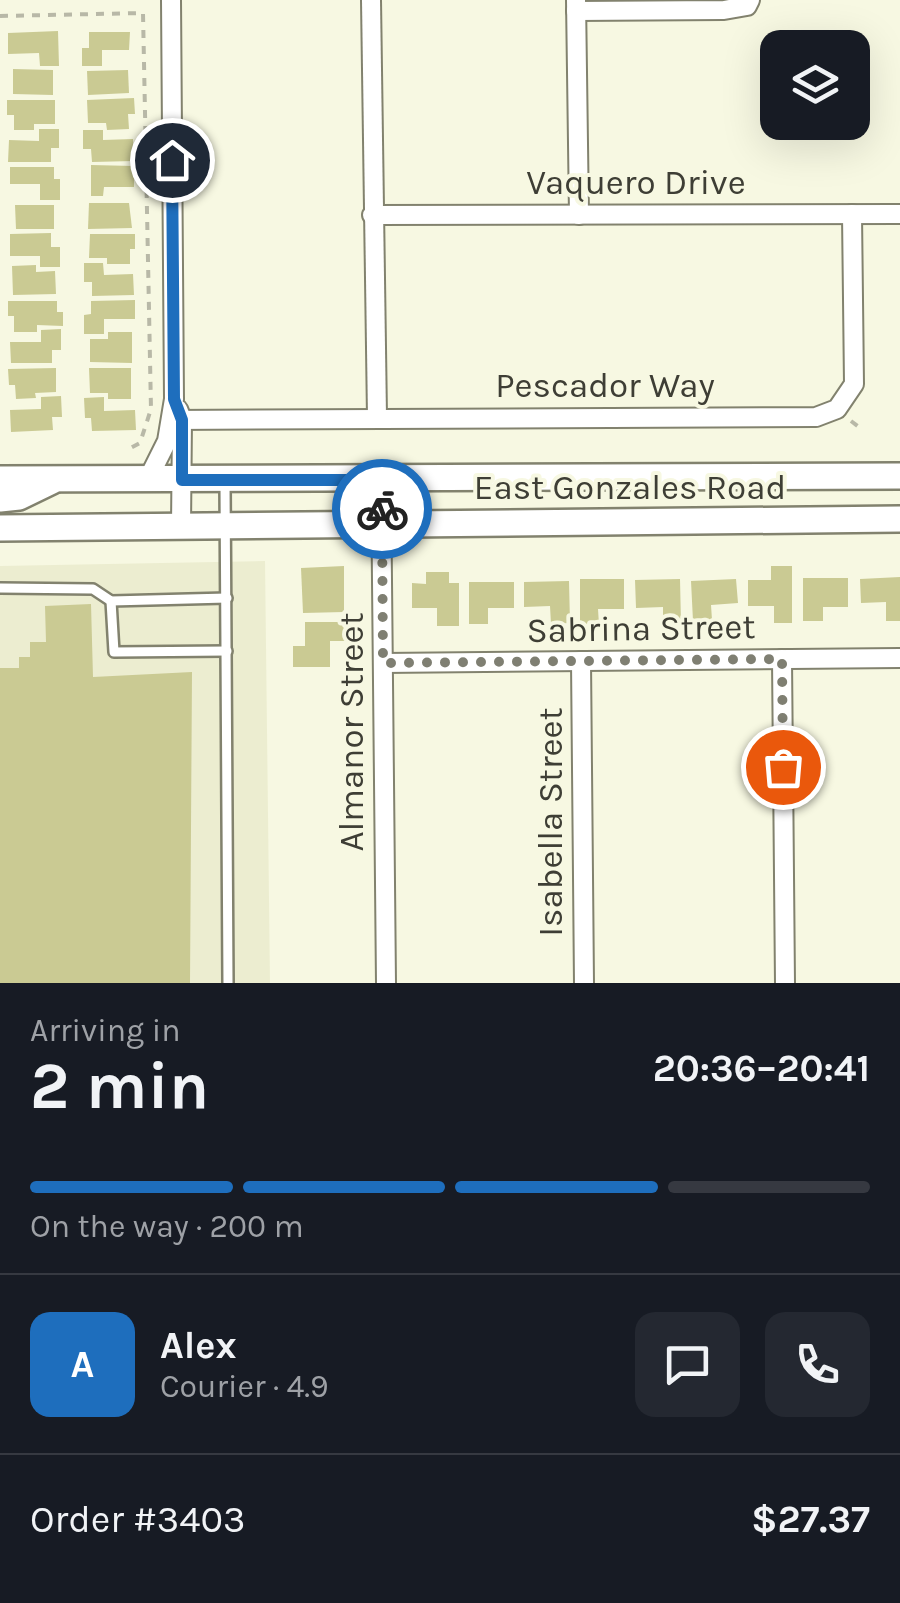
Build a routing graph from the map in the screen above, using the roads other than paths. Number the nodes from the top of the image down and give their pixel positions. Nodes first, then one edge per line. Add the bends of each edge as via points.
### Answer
1 (171, 0) edge
2 (371, 0) edge
3 (750, 0) edge
4 (576, 6) edge
5 (852, 214) junction
6 (900, 214) edge
7 (579, 215) junction
8 (372, 216) junction
9 (377, 417) junction
10 (176, 420) junction
11 (900, 476) edge
12 (0, 479) edge
13 (56, 479) junction
14 (148, 480) junction
15 (182, 480) junction
16 (225, 480) junction
17 (382, 480) junction
18 (0, 499) edge
19 (900, 520) edge
20 (382, 524) junction
21 (181, 526) junction
22 (226, 526) junction
23 (0, 528) edge
24 (0, 588) edge
25 (227, 598) junction
26 (110, 602) junction
27 (227, 651) junction
28 (900, 658) edge
29 (782, 659) junction
30 (581, 661) junction
31 (383, 663) junction
32 (228, 983) edge
33 (386, 983) edge
34 (584, 983) edge
35 (786, 983) edge

1 - 10 street
2 - 8 street
3 - 4 street via 724,10
4 - 7 street
5 - 6 street, Vaquero Drive
5 - 7 street, Vaquero Drive
5 - 9 street, Pescador Way via 854,384 837,409 816,417
7 - 8 street, Vaquero Drive
8 - 9 street
9 - 10 street, Pescador Way
10 - 14 street
10 - 15 street
11 - 17 main road, East Gonzales Road
12 - 13 main road, East Gonzales Road
13 - 14 main road, East Gonzales Road
13 - 18 main road
14 - 15 main road, East Gonzales Road
15 - 16 main road, East Gonzales Road
15 - 21 street
16 - 17 main road, East Gonzales Road
16 - 22 lane
17 - 20 street, Almanor Street
19 - 20 main road, East Gonzales Road
20 - 22 main road, East Gonzales Road
20 - 31 street, Almanor Street
21 - 22 main road, East Gonzales Road
21 - 23 main road, East Gonzales Road
22 - 25 lane
24 - 26 lane via 92,589
25 - 26 lane
25 - 27 lane
26 - 27 lane via 114,652
27 - 32 lane
28 - 29 street, Sabrina Street
29 - 30 street, Sabrina Street
29 - 35 street
30 - 31 street, Sabrina Street
30 - 34 street, Isabella Street
31 - 33 street, Almanor Street

